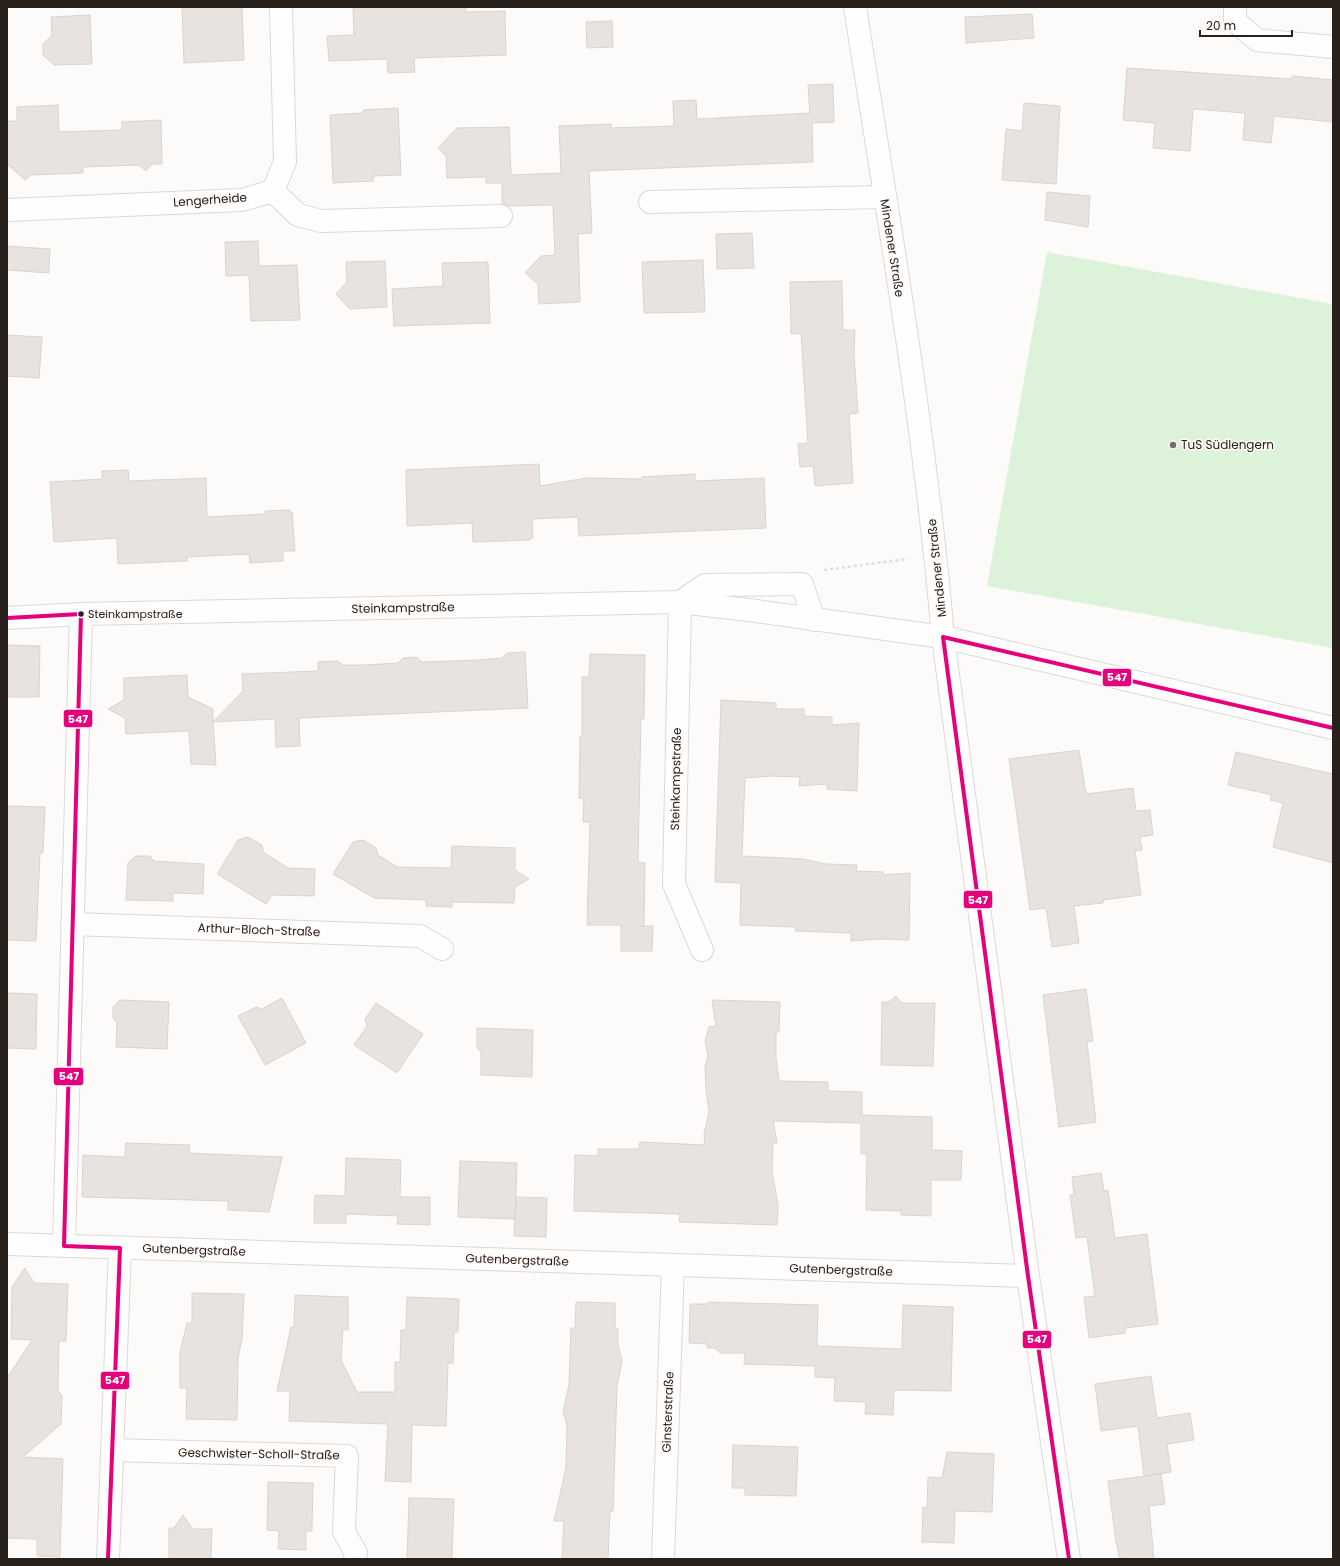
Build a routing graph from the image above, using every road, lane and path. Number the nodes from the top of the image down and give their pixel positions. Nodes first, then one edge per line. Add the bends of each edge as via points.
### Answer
1 (281, 7) edge
2 (855, 7) edge
3 (1235, 7) edge
4 (1333, 47) edge
5 (273, 191) junction
6 (885, 197) junction
7 (650, 202) dead end
8 (7, 210) edge
9 (501, 216) dead end
10 (936, 555) junction
11 (802, 584) junction
12 (680, 602) junction
13 (81, 614) junction
14 (7, 618) edge
15 (814, 620) junction
16 (943, 637) junction
17 (1333, 728) edge
18 (72, 924) junction
19 (442, 949) dead end
20 (702, 950) dead end
21 (7, 1244) edge
22 (64, 1246) junction
23 (120, 1248) junction
24 (674, 1265) junction
25 (1028, 1276) junction
26 (113, 1450) junction
27 (108, 1559) edge
28 (355, 1559) edge
29 (663, 1559) edge
30 (1069, 1559) edge

1 - 5 street via 285,162
2 - 6 street, Mindener Straße
3 - 4 street via 1235,21 1257,40
5 - 8 street, Lengerheide via 242,200
5 - 9 street via 298,215 321,221
6 - 7 street
6 - 10 street, Mindener Straße via 923,447
10 - 11 path via 817,571
10 - 16 street, Mindener Straße
11 - 12 street via 705,585
11 - 15 street
12 - 13 street, Steinkampstraße
12 - 15 street, Steinkampstraße
12 - 20 street, Steinkampstraße via 674,884
13 - 14 street, Steinkampstraße
13 - 18 street
15 - 16 street, Steinkampstraße
16 - 17 street, Steinkampstraße
16 - 25 street, Mindener Straße
18 - 19 street, Arthur-Bloch-Straße via 420,936
18 - 22 street
21 - 22 street, Gutenbergstraße
22 - 23 street, Gutenbergstraße
23 - 24 street, Gutenbergstraße
23 - 26 street
24 - 25 street, Gutenbergstraße
24 - 29 street, Ginsterstraße
25 - 30 street, Mindener Straße
26 - 27 street
26 - 28 street, Geschwister-Scholl-Straße via 347,1456 344,1532 356,1553

